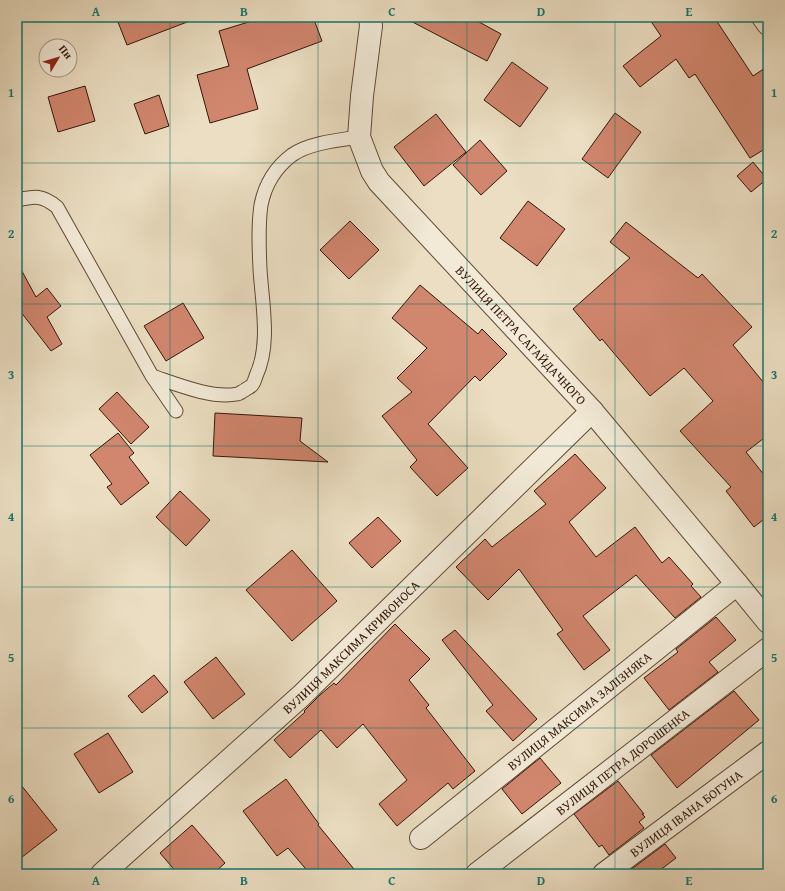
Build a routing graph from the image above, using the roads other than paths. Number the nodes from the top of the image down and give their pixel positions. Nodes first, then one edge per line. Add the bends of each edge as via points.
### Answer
1 (370, 17) edge
2 (763, 17) edge
3 (768, 24) edge
4 (359, 138) junction
5 (17, 200) edge
6 (152, 376) junction
7 (176, 411) dead end
8 (592, 411) junction
9 (738, 584) junction
10 (768, 622) edge
11 (768, 649) edge
12 (768, 752) edge
13 (421, 838) dead end
14 (102, 874) edge
15 (477, 874) edge
16 (604, 874) edge

1 - 4 street, ВУЛИЦЯ ПЕТРА САГАЙДАЧНОГО
2 - 3 street
4 - 6 lane via 327,142 293,154 280,166 269,182 262,204 259,233 264,341 261,366 252,384 238,394 217,395
4 - 8 street, ВУЛИЦЯ ПЕТРА САГАЙДАЧНОГО via 379,182
5 - 6 lane via 35,196 57,207
6 - 7 lane
8 - 9 street, ВУЛИЦЯ ПЕТРА САГАЙДАЧНОГО
8 - 14 street, ВУЛИЦЯ МАКСИМА КРИВОНОСА via 301,696
9 - 10 street, ВУЛИЦЯ ПЕТРА САГАЙДАЧНОГО
9 - 13 street, ВУЛИЦЯ МАКСИМА ЗАЛІЗНЯКА
11 - 15 street, ВУЛИЦЯ ПЕТРА ДОРОШЕНКА
12 - 16 street, ВУЛИЦЯ ІВАНА БОГУНА

